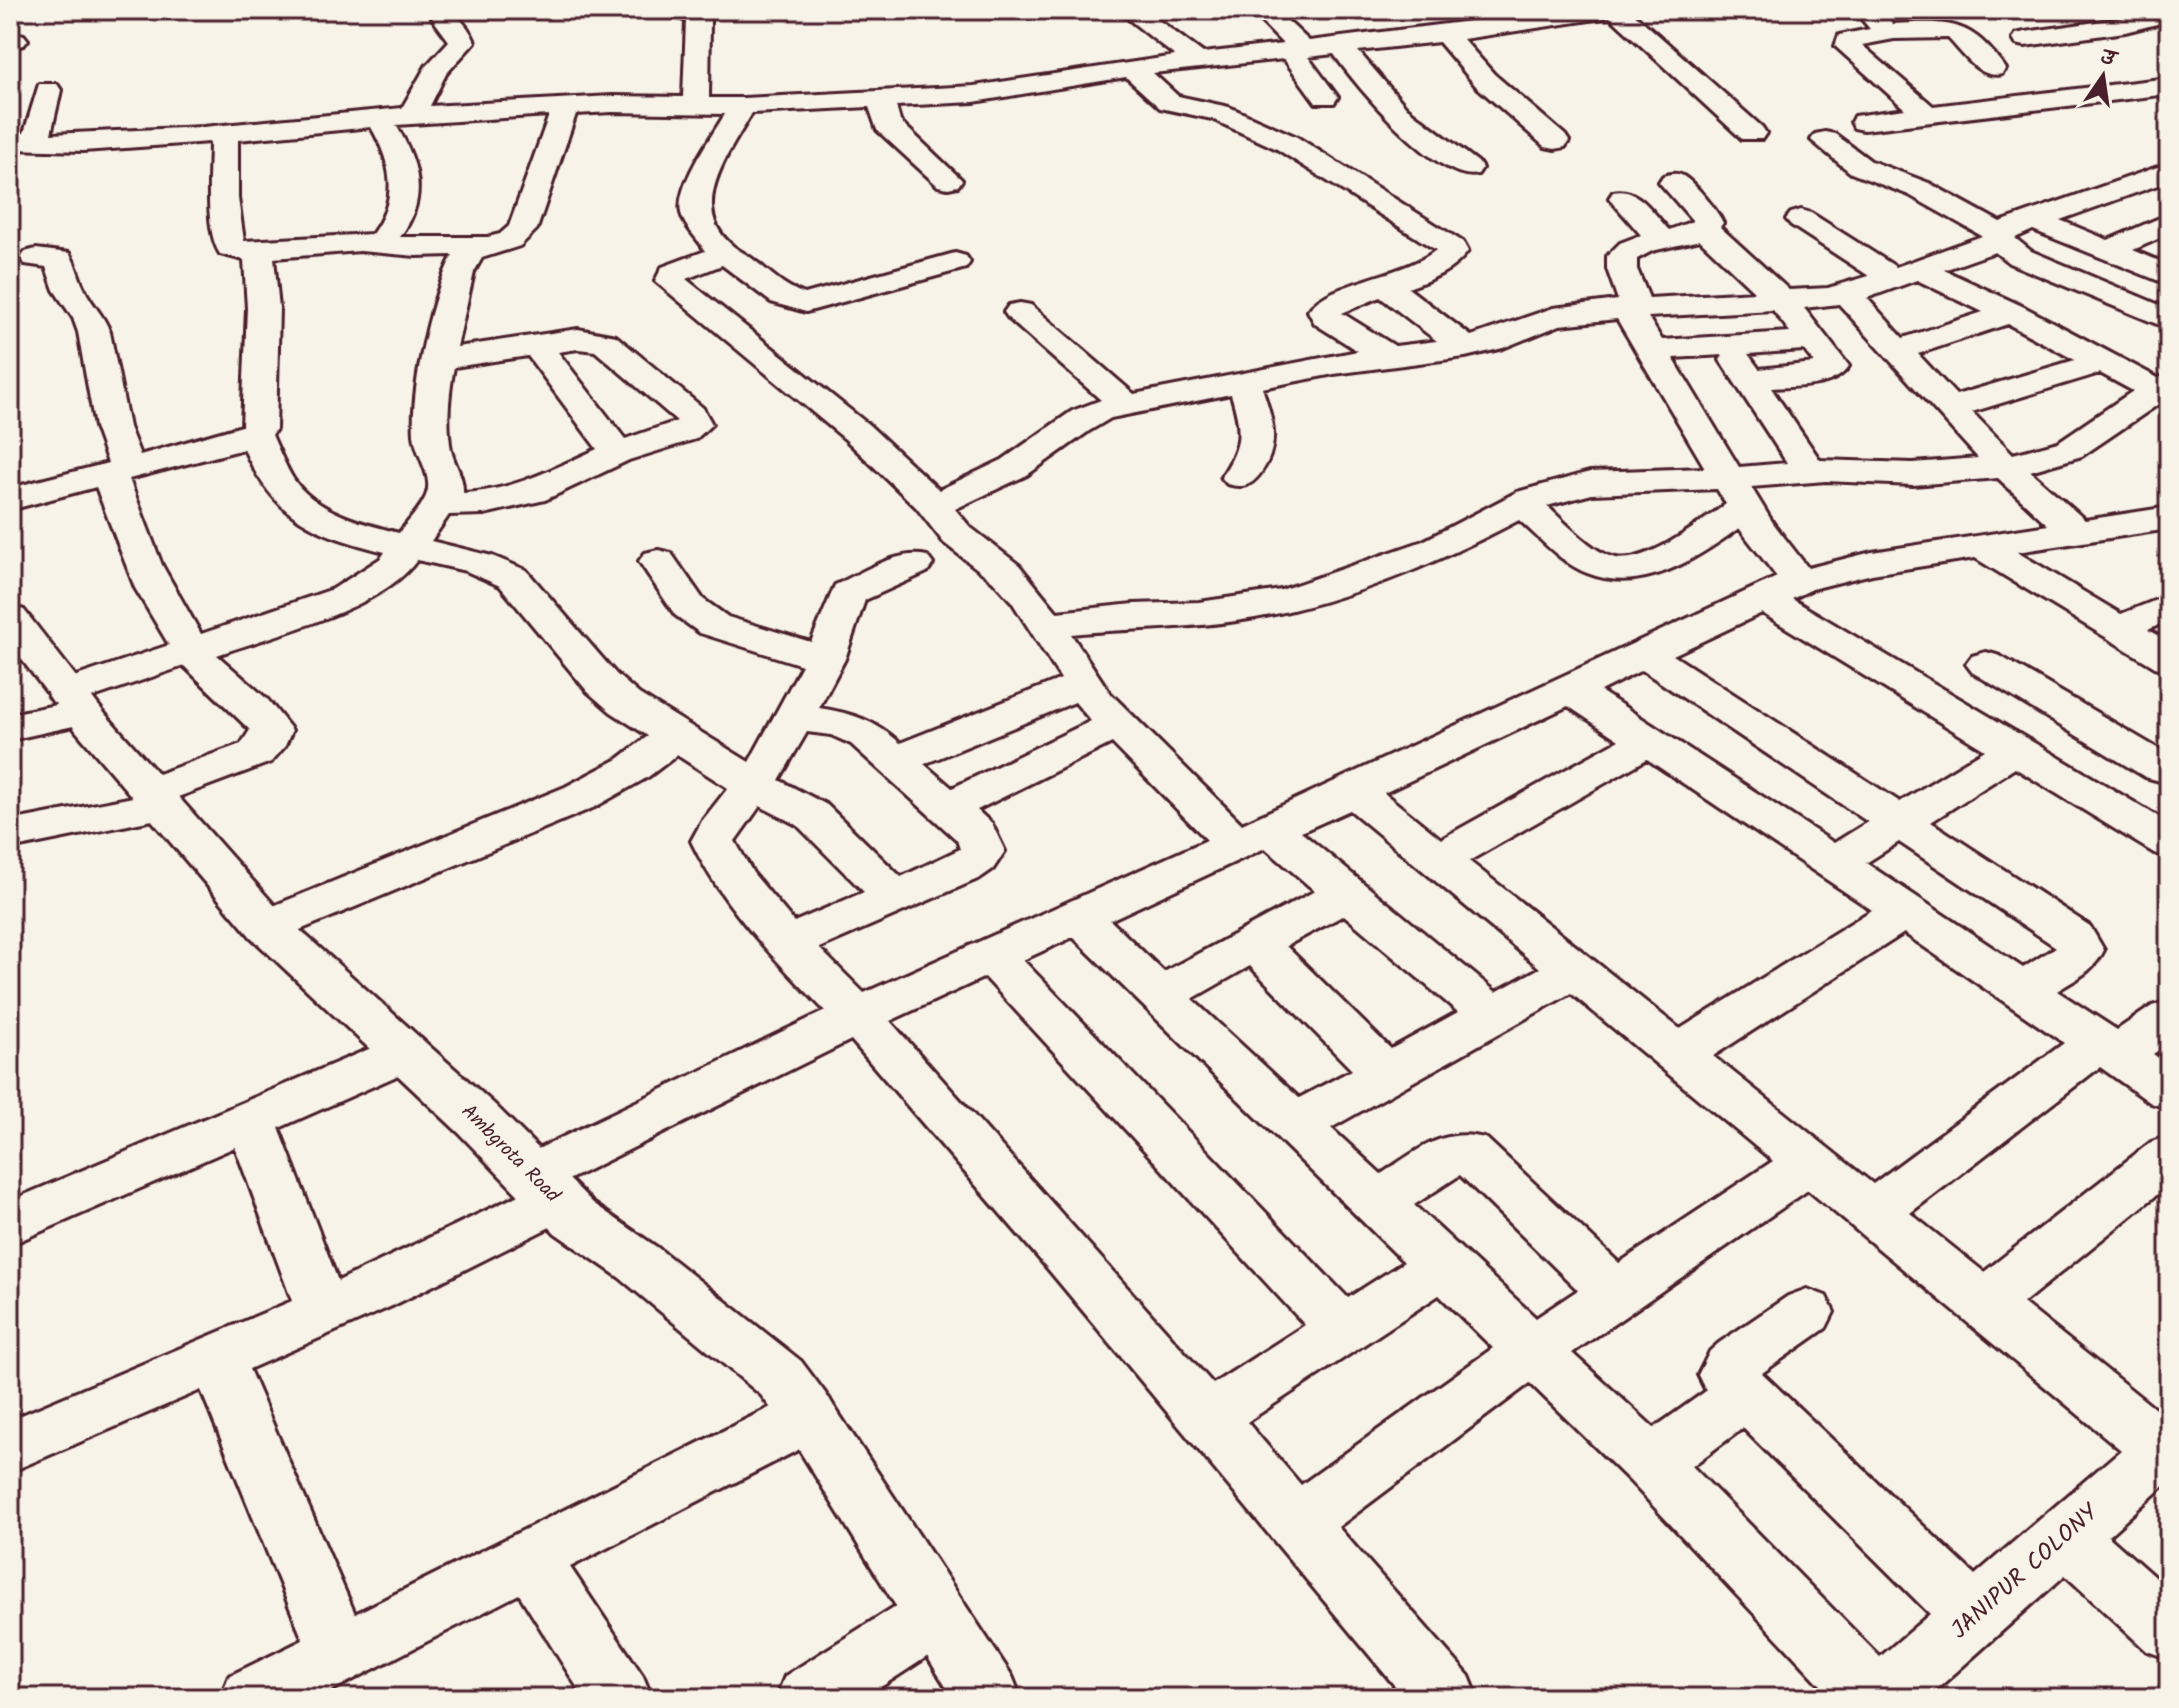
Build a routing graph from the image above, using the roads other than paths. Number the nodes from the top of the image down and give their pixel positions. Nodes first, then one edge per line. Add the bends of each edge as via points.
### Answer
1 (679, 10) edge
2 (1129, 10) edge
3 (1262, 10) edge
4 (1609, 10) edge
5 (1616, 10) edge
6 (1866, 10) edge
7 (2045, 10) edge
8 (2169, 14) edge
9 (444, 18) dead end
10 (1888, 32) junction
11 (2075, 32) junction
12 (1445, 34) junction
13 (2025, 39) dead end
14 (1342, 46) junction
15 (1298, 51) junction
16 (1198, 61) junction
17 (1132, 68) junction
18 (1993, 69) dead end
19 (2169, 86) edge
20 (48, 90) dead end
21 (880, 97) junction
22 (1325, 97) dead end
23 (565, 106) junction
24 (696, 106) junction
25 (743, 106) junction
26 (413, 113) junction
27 (1928, 115) junction
28 (378, 117) junction
29 (1864, 122) dead end
30 (224, 133) junction
31 (1752, 133) dead end
32 (1825, 140) dead end
33 (1555, 141) dead end
34 (22, 142) edge
35 (1468, 168) dead end
36 (2166, 174) edge
37 (948, 180) dead end
38 (1673, 182) dead end
39 (2120, 189) junction
40 (1623, 198) dead end
41 (2169, 209) edge
42 (1801, 219) dead end
43 (2034, 220) junction
44 (2169, 223) edge
45 (1704, 228) junction
46 (1999, 237) junction
47 (1662, 240) junction
48 (381, 242) junction
49 (483, 245) junction
50 (252, 251) junction
51 (720, 251) junction
52 (2108, 251) junction
53 (36, 258) dead end
54 (955, 262) dead end
55 (1905, 273) junction
56 (2169, 276) edge
57 (1386, 286) junction
58 (1846, 293) junction
59 (1783, 301) junction
60 (1633, 310) junction
61 (1020, 312) dead end
62 (2011, 313) junction
63 (2169, 320) edge
64 (1813, 340) junction
65 (536, 345) junction
66 (1726, 346) junction
67 (1465, 347) junction
68 (1653, 350) junction
69 (1897, 350) junction
70 (1386, 355) junction
71 (439, 359) junction
72 (2102, 362) junction
73 (1749, 380) junction
74 (1244, 382) junction
75 (2162, 388) edge
76 (1127, 405) junction
77 (1949, 408) junction
78 (255, 435) junction
79 (617, 453) junction
80 (2004, 467) junction
81 (118, 470) junction
82 (1810, 471) junction
83 (1239, 477) dead end
84 (1736, 492) junction
85 (10, 499) edge
86 (1522, 504) junction
87 (440, 505) junction
88 (933, 506) junction
89 (2169, 518) edge
90 (2077, 532) junction
91 (411, 545) junction
92 (1982, 547) junction
93 (658, 561) dead end
94 (914, 564) dead end
95 (1780, 589) junction
96 (2169, 606) edge
97 (10, 618) edge
98 (1046, 625) junction
99 (2119, 629) junction
100 (192, 650) junction
101 (1644, 654) junction
102 (825, 659) junction
103 (2169, 659) edge
104 (1986, 664) dead end
105 (1084, 684) junction
106 (1571, 690) junction
107 (75, 702) junction
108 (795, 717) junction
109 (1117, 724) junction
110 (10, 727) edge
111 (675, 736) junction
112 (1648, 741) junction
113 (2015, 750) junction
114 (894, 761) junction
115 (2165, 766) edge
116 (756, 786) junction
117 (1354, 791) junction
118 (156, 799) junction
119 (2103, 803) junction
120 (946, 808) junction
121 (1899, 822) junction
122 (10, 835) edge
123 (1253, 837) junction
124 (2169, 843) edge
125 (1437, 860) junction
126 (1834, 863) junction
127 (1347, 893) junction
128 (896, 898) junction
129 (1905, 911) junction
130 (1078, 915) junction
131 (267, 926) junction
132 (788, 943) junction
133 (1255, 943) junction
134 (991, 955) junction
135 (1574, 970) junction
136 (2022, 990) junction
137 (1159, 996) junction
138 (1493, 1015) junction
139 (857, 1016) junction
140 (2169, 1018) edge
141 (2108, 1048) junction
142 (402, 1053) junction
143 (1678, 1054) junction
144 (1386, 1074) junction
145 (2169, 1090) edge
146 (250, 1119) junction
147 (1295, 1124) junction
148 (2169, 1156) edge
149 (1810, 1162) junction
150 (543, 1188) junction
151 (1378, 1202) junction
152 (1873, 1213) junction
153 (10, 1224) edge
154 (1444, 1264) junction
155 (1616, 1293) junction
156 (1984, 1303) junction
157 (323, 1312) junction
158 (1807, 1312) dead end
159 (1343, 1329) junction
160 (1531, 1351) junction
161 (216, 1357) junction
162 (1744, 1395) junction
163 (809, 1416) junction
164 (1207, 1418) junction
165 (10, 1447) edge
166 (2162, 1459) edge
167 (1651, 1463) junction
168 (1296, 1523) junction
169 (2066, 1537) junction
170 (530, 1558) junction
171 (935, 1616) junction
172 (1976, 1617) junction
173 (2169, 1630) edge
174 (341, 1655) junction
175 (252, 1698) edge
176 (620, 1698) edge
177 (808, 1698) edge
178 (989, 1698) edge
179 (1446, 1698) edge
180 (1878, 1698) edge

1 - 24 street via 694,14 698,21
2 - 16 street
3 - 15 street
4 - 12 street
5 - 31 street
6 - 10 street
7 - 11 street
8 - 11 street
9 - 26 street via 462,42 435,71
10 - 18 street via 1956,32
10 - 27 street via 1847,42
11 - 13 street
12 - 14 street
12 - 33 street via 1485,80
14 - 15 street
14 - 35 street via 1378,96 1419,135
15 - 16 street
15 - 22 street
16 - 17 street
17 - 21 street via 974,94
17 - 57 street via 1169,102 1220,113 1287,143 1452,248 1445,258
19 - 27 street
20 - 34 street
21 - 25 street
21 - 37 street via 887,124
23 - 24 street
23 - 26 street
23 - 49 street via 522,229 510,240
24 - 25 street
25 - 51 street via 695,204
26 - 28 street
27 - 29 street
28 - 30 street
28 - 48 street via 399,152 407,179 398,221
30 - 34 street
30 - 50 street via 229,244
32 - 46 street via 1861,167 1919,189
36 - 39 street
38 - 45 street via 1706,217
39 - 41 street
39 - 43 street
40 - 47 street
42 - 55 street
43 - 46 street
43 - 52 street
44 - 52 street
45 - 47 street
45 - 59 street
46 - 55 street
46 - 63 street via 2020,257
47 - 60 street via 1622,256
48 - 49 street
48 - 50 street
49 - 71 street via 470,252 459,272
50 - 78 street via 259,258 263,308 261,420
51 - 54 street via 782,298 806,303
51 - 88 street via 673,273 670,281 857,432
52 - 56 street
53 - 81 street via 58,259 69,290 89,318
55 - 58 street
55 - 62 street
57 - 67 street
57 - 70 street via 1323,314
58 - 59 street
58 - 69 street
59 - 60 street
59 - 64 street
60 - 67 street via 1553,317
60 - 68 street
61 - 76 street
62 - 69 street
62 - 72 street
64 - 66 street
64 - 73 street via 1831,369
65 - 71 street
65 - 79 street
65 - 79 street via 586,338 605,343 694,419 684,432
66 - 68 street
66 - 73 street
67 - 70 street
68 - 84 street
69 - 77 street
70 - 74 street
71 - 87 street via 431,433 446,479
72 - 75 street
72 - 77 street
73 - 82 street
74 - 76 street
74 - 83 street via 1258,444
75 - 80 street via 2070,449
76 - 88 street via 1085,417 1039,452
77 - 80 street
78 - 81 street
78 - 91 street via 273,473 301,507 330,523
79 - 87 street via 532,492
80 - 82 street via 1913,474
80 - 90 street
81 - 85 street
81 - 100 street via 134,548
82 - 84 street
84 - 86 street via 1590,483
84 - 86 street via 1695,542 1628,571 1601,566
84 - 95 street via 1757,527
86 - 98 street via 1436,549 1290,599 1199,614
87 - 91 street
88 - 98 street via 957,535 1017,585
89 - 90 street
90 - 92 street
91 - 100 street via 394,566 346,597
91 - 111 street via 490,566 513,578 602,683
92 - 95 street via 1872,563
92 - 99 street
93 - 102 street via 689,607 714,625
94 - 102 street via 848,593
95 - 101 street
95 - 113 street
96 - 99 street
97 - 107 street, Ambgrota Road
98 - 105 street
99 - 103 street
100 - 107 street
100 - 118 street via 257,711 271,730 270,737 256,753
101 - 106 street
101 - 121 street
102 - 108 street
104 - 115 street
105 - 109 street
105 - 114 street
106 - 112 street
106 - 117 street
107 - 110 street
107 - 118 street, Ambgrota Road
108 - 114 street via 851,727
108 - 116 street
109 - 120 street
109 - 123 street
111 - 116 street
111 - 131 street via 633,768 580,797
112 - 125 street
112 - 126 street
113 - 119 street
113 - 121 street
114 - 120 street
115 - 119 street
116 - 128 street via 812,815
116 - 132 street via 713,841 738,883
117 - 123 street
117 - 125 street
118 - 122 street
118 - 131 street, Ambgrota Road
119 - 124 street
120 - 128 street via 977,834 983,851 964,867
121 - 126 street
121 - 136 street via 2074,937 2081,950 2078,956
123 - 127 street
123 - 130 street
125 - 135 street
126 - 129 street
127 - 133 street
127 - 138 street
128 - 132 street
129 - 136 street
129 - 143 street
130 - 134 street
130 - 137 street
131 - 142 street, Ambgrota Road
132 - 139 street
133 - 137 street
133 - 144 street
134 - 139 street
134 - 159 street
135 - 138 street
135 - 143 street
136 - 141 street
137 - 147 street
138 - 144 street
139 - 150 street
139 - 164 street via 1068,1252
140 - 141 street
141 - 145 street
141 - 152 street
142 - 146 street
142 - 150 street, Ambgrota Road via 477,1119
143 - 149 street
144 - 147 street
146 - 153 street
146 - 157 street
147 - 151 street
148 - 156 street
149 - 152 street
149 - 155 street
150 - 157 street via 412,1272
150 - 163 street, Ambgrota Road via 574,1218 770,1368
151 - 154 street
151 - 155 street via 1447,1158 1469,1153
152 - 156 street
154 - 159 street
154 - 160 street
155 - 160 street
156 - 166 street
157 - 161 street
158 - 162 street via 1728,1368 1726,1375
159 - 164 street
160 - 167 street
160 - 168 street
161 - 165 street
161 - 174 street
162 - 167 street
162 - 172 street
163 - 170 street
163 - 171 street, Ambgrota Road
164 - 168 street
166 - 169 street, JANIPUR COLONY
167 - 180 street
168 - 179 street
169 - 172 street, JANIPUR COLONY
169 - 173 street
170 - 174 street
170 - 176 street
171 - 177 street
171 - 178 street, Ambgrota Road
172 - 180 street, JANIPUR COLONY
174 - 175 street

